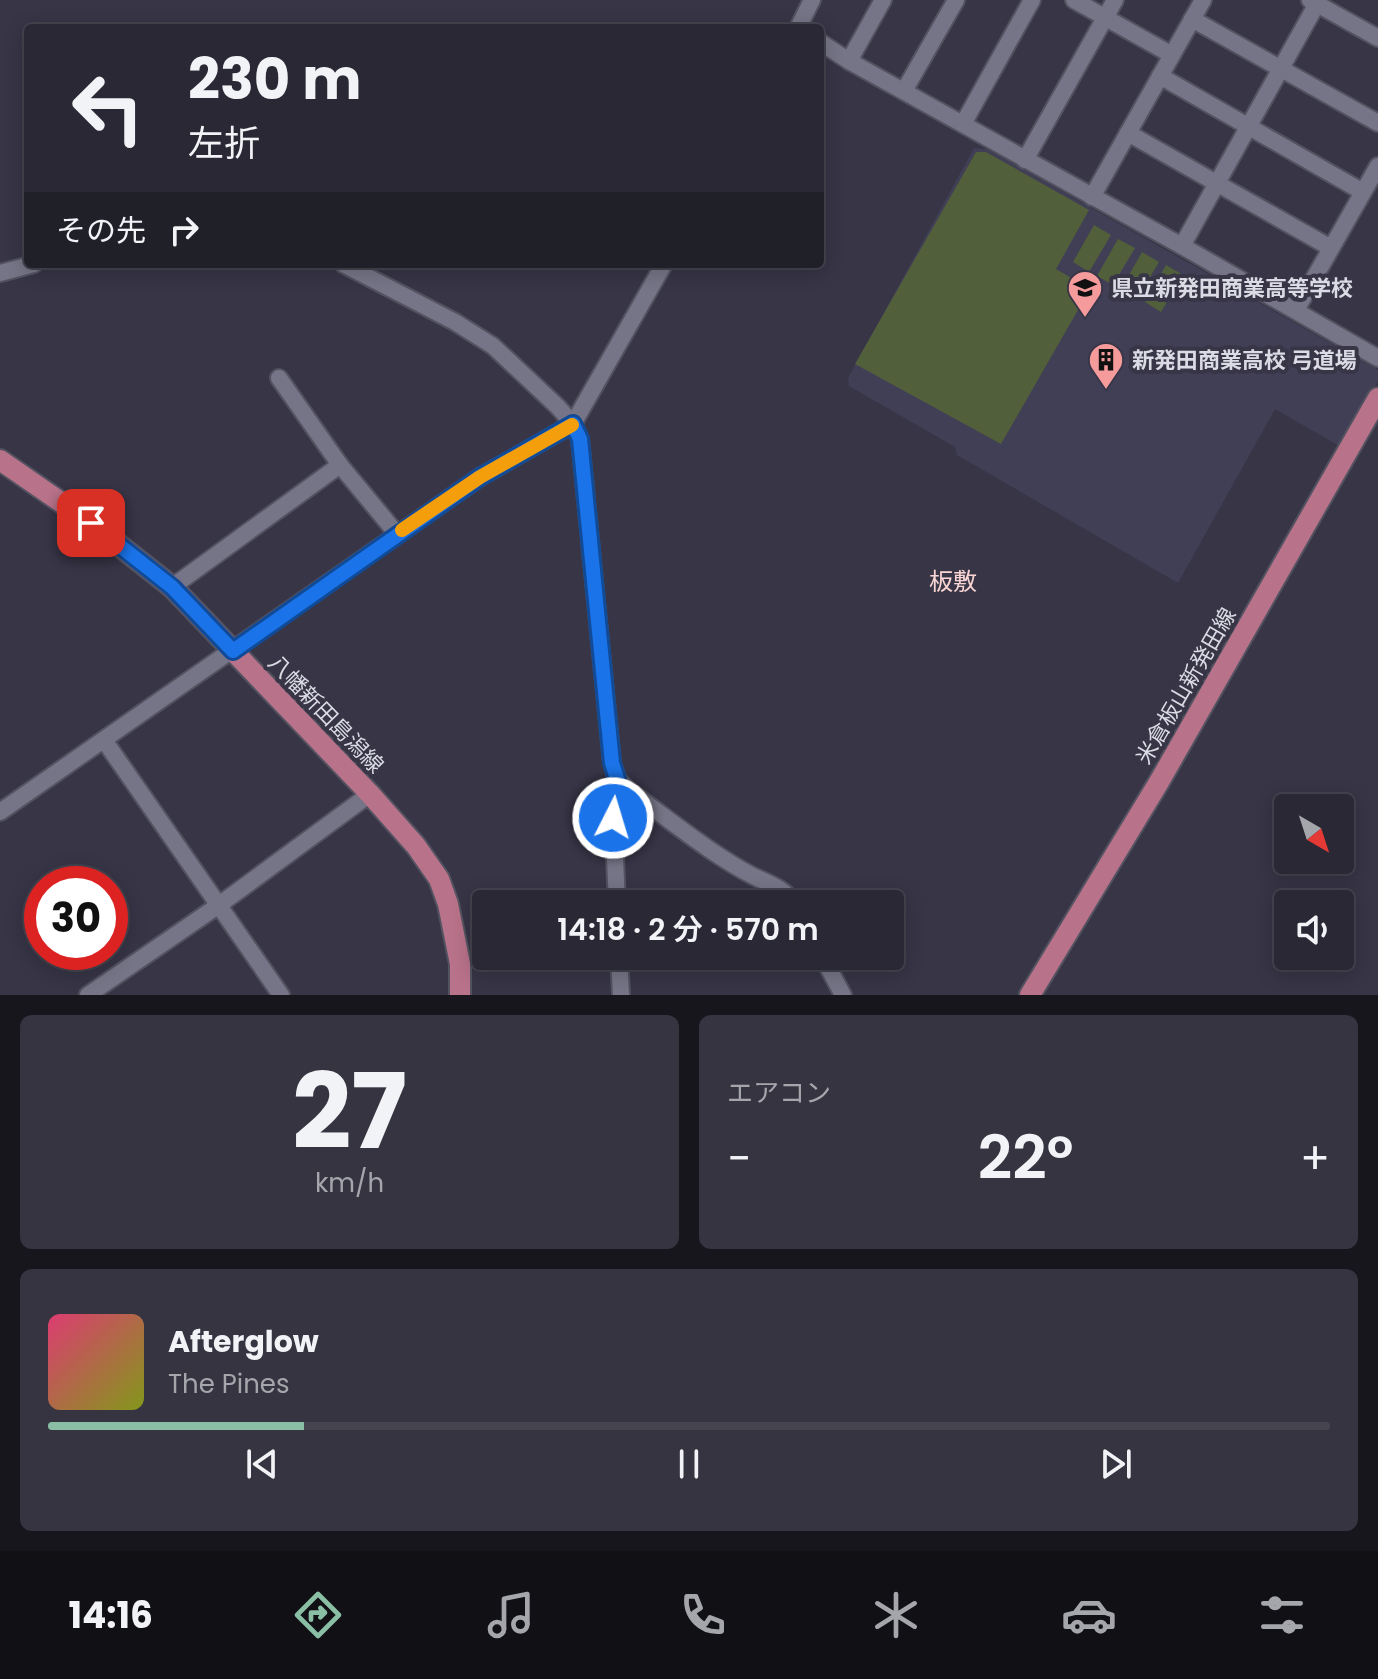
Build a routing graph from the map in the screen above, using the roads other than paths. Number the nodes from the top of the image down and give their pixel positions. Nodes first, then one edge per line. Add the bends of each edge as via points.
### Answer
1 (812, 0) edge
2 (883, 0) edge
3 (956, 0) edge
4 (1032, 0) edge
5 (1074, 0) edge
6 (1115, 0) edge
7 (1203, 0) edge
8 (1315, 1) edge
9 (1104, 17) junction
10 (1192, 19) junction
11 (800, 24) edge
12 (1377, 36) edge
13 (824, 45) edge
14 (1172, 55) junction
15 (849, 61) junction
16 (1281, 68) junction
17 (1160, 76) junction
18 (904, 91) junction
19 (1378, 123) edge
20 (963, 124) junction
21 (1248, 126) junction
22 (1128, 133) junction
23 (1025, 160) junction
24 (1378, 166) edge
25 (1216, 183) junction
26 (1363, 192) junction
27 (1092, 197) junction
28 (1182, 246) junction
29 (1331, 248) junction
30 (24, 267) edge
31 (351, 268) edge
32 (662, 268) edge
33 (0, 273) edge
34 (1296, 310) junction
35 (1378, 358) edge
36 (279, 378) dead end
37 (1378, 398) edge
38 (573, 424) junction
39 (0, 460) edge
40 (340, 465) junction
41 (397, 534) junction
42 (172, 587) junction
43 (233, 651) junction
44 (104, 740) junction
45 (617, 779) junction
46 (370, 794) junction
47 (0, 812) edge
48 (616, 890) edge
49 (782, 890) edge
50 (219, 905) junction
51 (620, 970) edge
52 (830, 970) edge
53 (88, 995) edge
54 (281, 995) edge
55 (460, 995) edge
56 (621, 995) edge
57 (843, 995) edge
58 (1030, 995) edge

1 - 11 street
2 - 15 street
3 - 18 street
4 - 20 street
5 - 9 street
6 - 9 street
7 - 10 street
8 - 12 street
8 - 16 street
9 - 14 street
9 - 23 street
10 - 14 street
10 - 16 street
13 - 15 street
14 - 17 street
15 - 18 street
16 - 19 street
16 - 21 street
17 - 21 street
17 - 22 street
18 - 20 street
20 - 23 street
21 - 25 street
21 - 26 street
22 - 25 street
22 - 27 street
23 - 27 street
24 - 26 street
25 - 28 street
25 - 29 street
26 - 29 street
27 - 28 street
28 - 34 street
29 - 34 street
30 - 33 street
31 - 38 street via 493,346
32 - 38 street
34 - 35 street
36 - 40 street
37 - 58 main road, 米倉板山新発田線 via 1159,782
38 - 41 street via 480,477
38 - 45 street via 580,439
39 - 42 main road, 八幡新田島潟線
40 - 41 street
40 - 42 street
41 - 43 street
42 - 43 main road, 八幡新田島潟線
43 - 44 street
43 - 46 main road, 八幡新田島潟線
44 - 47 street
44 - 50 street
45 - 48 street via 612,790
45 - 49 street via 739,868
46 - 50 street
46 - 55 main road, 八幡新田島潟線 via 439,879 460,964
50 - 53 street
50 - 54 street
51 - 56 street
52 - 57 street

